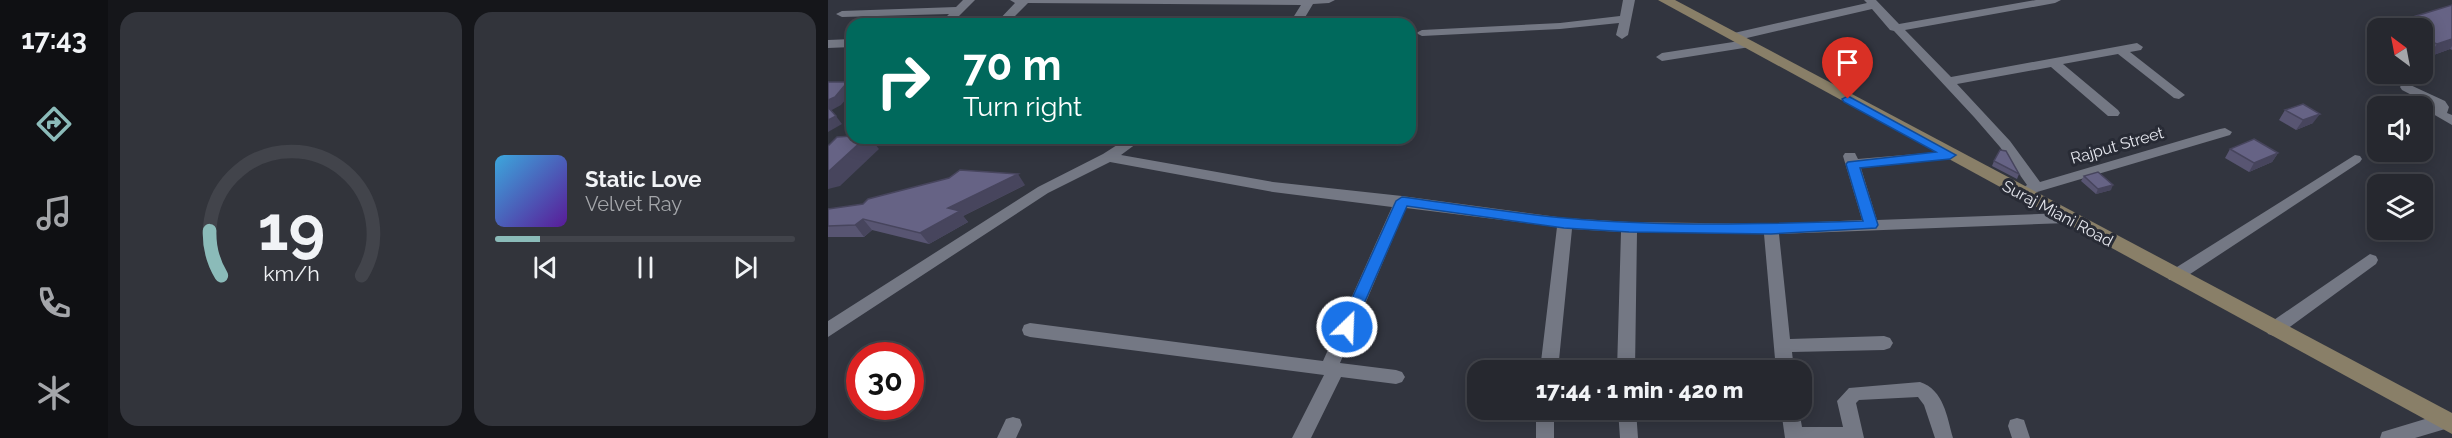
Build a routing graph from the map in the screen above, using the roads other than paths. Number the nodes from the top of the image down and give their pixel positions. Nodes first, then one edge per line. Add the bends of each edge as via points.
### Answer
1 (969, 0) edge
2 (1016, 0) edge
3 (1025, 0) edge
4 (1329, 0) edge
5 (1629, 0) edge
6 (1665, 0) edge
7 (2055, 0) edge
8 (1084, 1) edge
9 (1134, 1) edge
10 (1213, 1) edge
11 (1309, 1) edge
12 (1872, 3) edge
13 (959, 10) junction
14 (842, 14) dead end
15 (951, 18) edge
16 (1007, 18) edge
17 (1299, 18) edge
18 (1625, 19) junction
19 (1894, 28) junction
20 (1422, 33) dead end
21 (1622, 35) dead end
22 (1740, 40) junction
23 (828, 44) edge
24 (846, 44) edge
25 (2137, 47) dead end
26 (2120, 50) junction
27 (1662, 57) dead end
28 (2053, 62) junction
29 (1947, 82) junction
30 (2406, 87) dead end
31 (2179, 94) dead end
32 (2113, 113) dead end
33 (2452, 121) edge
34 (2225, 132) dead end
35 (1128, 144) edge
36 (1950, 155) junction
37 (1108, 157) junction
38 (2355, 159) dead end
39 (2036, 187) junction
40 (2019, 193) junction
41 (1402, 201) junction
42 (2067, 218) junction
43 (1564, 223) junction
44 (1871, 225) junction
45 (1629, 227) junction
46 (1771, 229) junction
47 (2370, 260) dead end
48 (2175, 276) junction
49 (2274, 329) junction
50 (828, 330) edge
51 (1030, 330) dead end
52 (1884, 343) dead end
53 (1782, 346) junction
54 (1550, 360) edge
55 (1626, 360) edge
56 (1784, 360) edge
57 (1332, 369) junction
58 (1396, 376) dead end
59 (1545, 420) edge
60 (1628, 420) edge
61 (1792, 420) edge
62 (2449, 422) edge
63 (1794, 436) edge
64 (1854, 436) edge
65 (1301, 438) edge
66 (1545, 438) edge
67 (1629, 438) edge
68 (1944, 438) edge
69 (2389, 438) edge

1 - 13 street
2 - 3 street
3 - 8 street
3 - 16 street
4 - 11 street
5 - 18 street
6 - 22 street, Suraj Miani Road
7 - 19 street
8 - 9 street
9 - 10 street
10 - 11 street
11 - 17 street
12 - 19 street
12 - 22 street
13 - 14 street
13 - 15 street
18 - 20 street
18 - 21 street
19 - 29 street
22 - 27 street
22 - 36 street, Suraj Miani Road
23 - 24 street
25 - 26 street
26 - 28 street
26 - 31 street
28 - 29 street
28 - 32 street
29 - 39 street via 2005,144
30 - 33 street via 2440,104 2440,114
34 - 39 street, Rajput Street
35 - 37 street
36 - 40 street, Suraj Miani Road
36 - 44 street via 1851,160
37 - 41 street via 1273,187
37 - 50 street via 1043,190
38 - 48 street
39 - 40 street, Rajput Street
40 - 42 street, Suraj Miani Road
41 - 43 street
41 - 57 street
42 - 44 street
42 - 48 street, Suraj Miani Road
43 - 45 street
43 - 54 street
44 - 46 street
45 - 46 street
45 - 55 street
46 - 53 street
47 - 49 street
48 - 49 street, Suraj Miani Road
49 - 62 street, Suraj Miani Road
51 - 57 street
52 - 53 street
53 - 56 street
57 - 58 street
57 - 65 street
59 - 66 street
60 - 67 street
61 - 63 street
62 - 69 street
63 - 64 street
64 - 68 street via 1846,401 1849,397 1855,393 1920,388 1930,397

